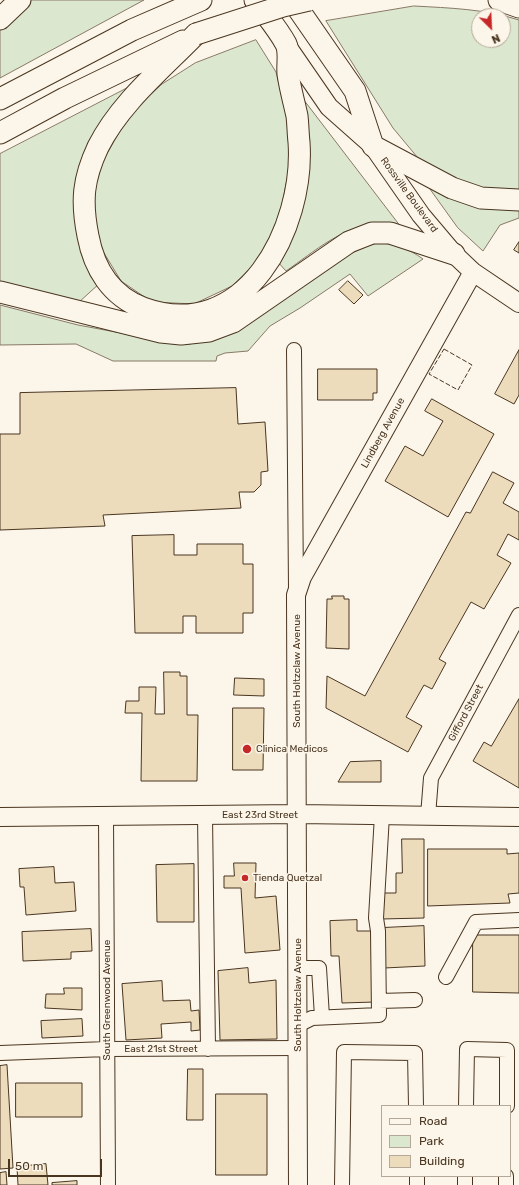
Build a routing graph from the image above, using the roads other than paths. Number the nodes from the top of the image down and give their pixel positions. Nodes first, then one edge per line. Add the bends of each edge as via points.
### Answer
1 (20, 0) edge
2 (201, 0) edge
3 (256, 0) edge
4 (292, 0) edge
5 (309, 0) edge
6 (499, 0) edge
7 (519, 7) edge
8 (0, 19) edge
9 (196, 34) junction
10 (287, 46) junction
11 (0, 99) edge
12 (0, 133) edge
13 (373, 146) junction
14 (519, 200) edge
15 (454, 254) junction
16 (473, 272) junction
17 (0, 292) edge
18 (519, 303) edge
19 (294, 350) dead end
20 (296, 595) junction
21 (519, 615) edge
22 (298, 814) junction
23 (205, 815) junction
24 (382, 815) junction
25 (106, 816) junction
26 (428, 816) junction
27 (0, 817) edge
28 (519, 817) edge
29 (519, 920) edge
30 (298, 968) junction
31 (446, 976) dead end
32 (415, 1000) dead end
33 (379, 1001) junction
34 (322, 1017) junction
35 (298, 1025) junction
36 (298, 1048) junction
37 (107, 1049) junction
38 (208, 1049) junction
39 (513, 1050) edge
40 (0, 1053) edge
41 (416, 1105) edge
42 (466, 1105) edge
43 (507, 1105) edge
44 (108, 1185) edge
45 (298, 1185) edge
46 (342, 1185) edge

1 - 8 highway
2 - 11 highway via 132,30
3 - 10 highway, Rossville Boulevard
4 - 13 highway, Rossville Boulevard via 355,92
5 - 9 highway, bridge
6 - 7 highway
9 - 10 highway via 127,104 110,127 98,147 84,192 83,207 90,247 105,279 130,303 161,314 189,316 212,311 235,299 253,283 269,261 283,233 294,202 300,161 297,116 288,74
9 - 12 highway
10 - 13 main road, Rossville Boulevard via 329,107
13 - 14 highway via 452,188 481,198
13 - 15 main road, Rossville Boulevard via 421,215
15 - 16 main road, Rossville Boulevard
15 - 17 highway via 390,233 372,233 349,242 233,322 209,331 181,334 161,332
16 - 18 main road, Rossville Boulevard
16 - 20 main road, Lindberg Avenue via 302,577
19 - 20 street, South Holtzclaw Avenue
20 - 22 main road, South Holtzclaw Avenue
21 - 26 street, Gifford Street via 431,778
22 - 23 main road, East 23rd Street
22 - 24 main road, East 23rd Street
22 - 30 main road, South Holtzclaw Avenue
23 - 25 main road, East 23rd Street
23 - 38 street
24 - 26 main road, East 23rd Street
24 - 33 street via 376,918
25 - 27 main road, East 23rd Street
25 - 37 street, South Greenwood Avenue
26 - 28 main road, East 23rd Street
29 - 31 street via 476,922
30 - 34 street via 319,968
30 - 35 main road, South Holtzclaw Avenue
32 - 33 street
33 - 34 street via 379,1015
34 - 35 street via 312,1018
35 - 36 main road, South Holtzclaw Avenue
36 - 38 street, East 21st Street
36 - 45 main road, South Holtzclaw Avenue
37 - 38 street, East 21st Street
37 - 40 street, East 21st Street
37 - 44 street, South Greenwood Avenue
39 - 42 street via 467,1049
39 - 43 street
41 - 46 street via 415,1053 344,1052

